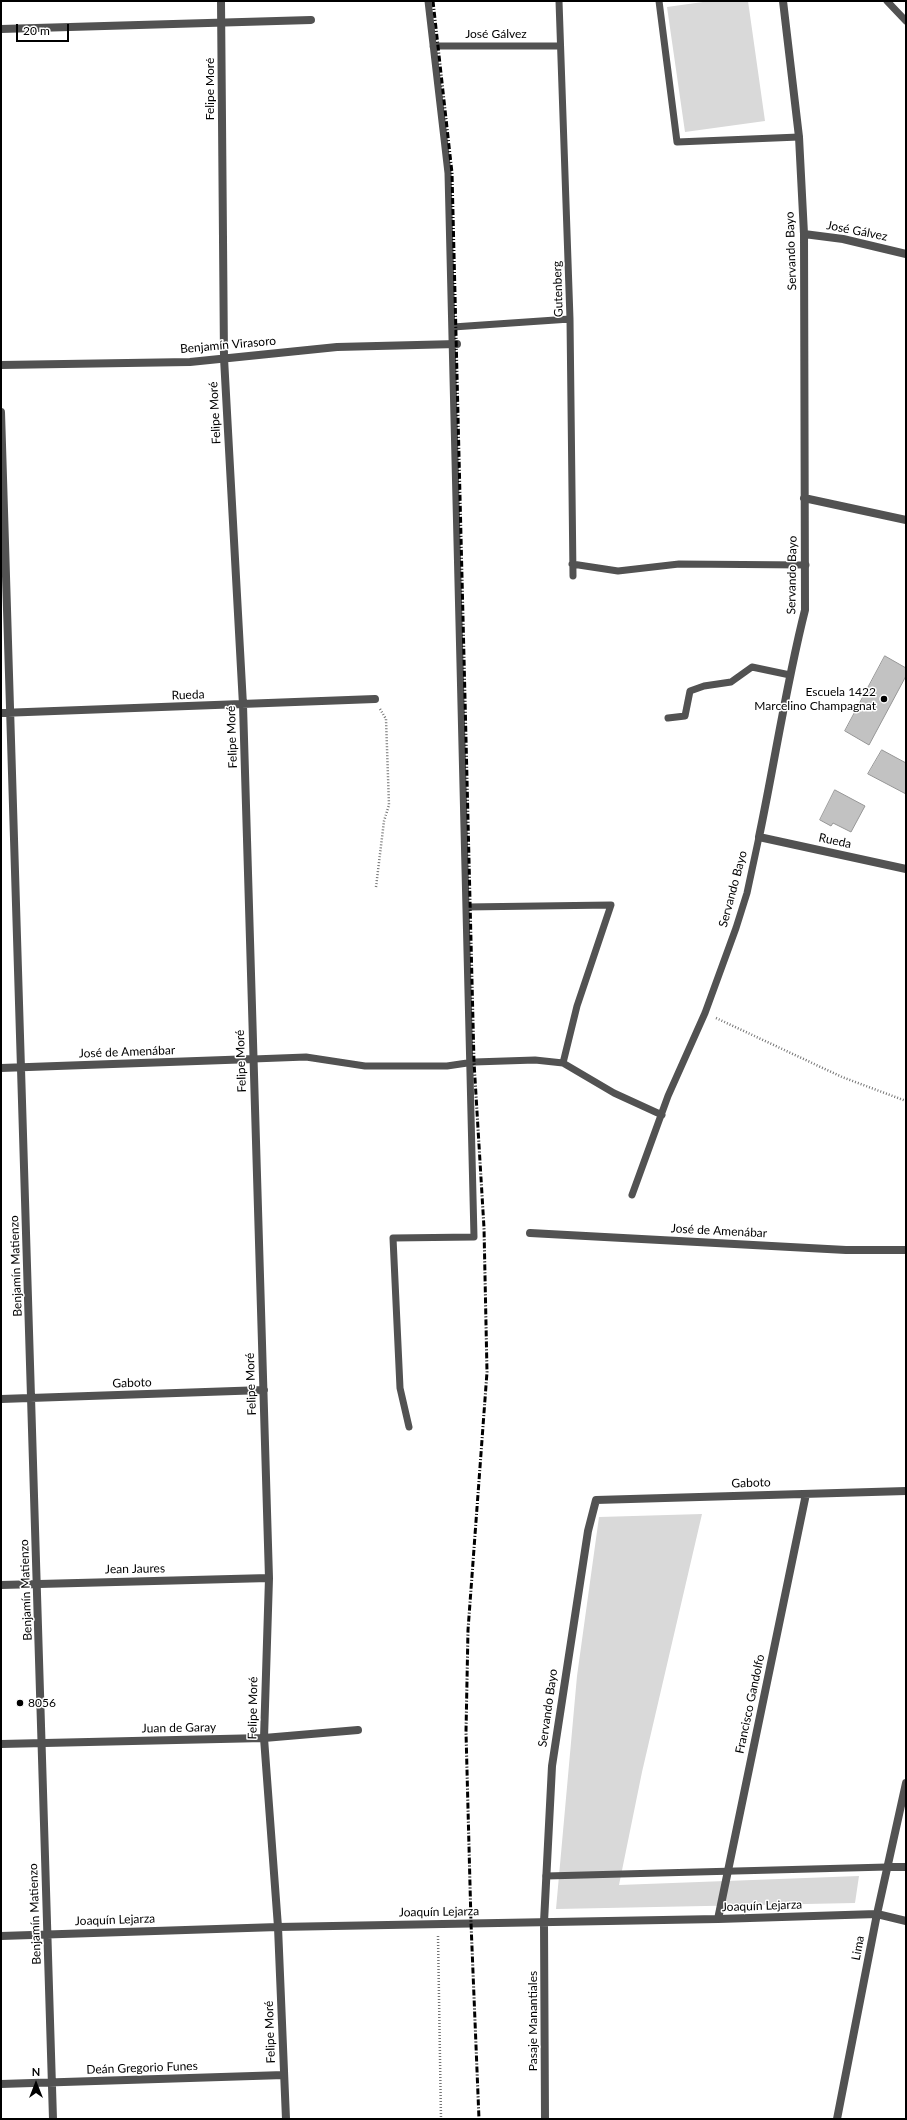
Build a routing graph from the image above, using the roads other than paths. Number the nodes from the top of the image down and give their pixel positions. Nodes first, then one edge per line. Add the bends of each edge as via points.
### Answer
1 (221, 1) edge
2 (428, 1) edge
3 (559, 1) edge
4 (659, 1) edge
5 (783, 1) edge
6 (887, 1) edge
7 (311, 20) dead end
8 (906, 21) edge
9 (222, 23) junction
10 (1, 29) edge
11 (433, 46) junction
12 (560, 46) junction
13 (799, 137) junction
14 (804, 234) junction
15 (906, 254) edge
16 (570, 319) junction
17 (453, 327) junction
18 (455, 344) junction
19 (224, 358) junction
20 (1, 365) edge
21 (1, 412) edge
22 (804, 498) junction
23 (906, 520) edge
24 (3, 523) edge
25 (572, 564) junction
26 (806, 565) junction
27 (573, 576) dead end
28 (790, 675) junction
29 (375, 699) road end
30 (243, 705) junction
31 (1, 713) edge
32 (12, 713) junction
33 (668, 718) dead end
34 (759, 837) junction
35 (906, 869) edge
36 (466, 907) junction
37 (253, 1060) junction
38 (469, 1063) junction
39 (563, 1063) junction
40 (22, 1067) junction
41 (1, 1068) edge
42 (662, 1115) junction
43 (632, 1195) dead end
44 (530, 1233) dead end
45 (906, 1250) edge
46 (264, 1390) junction
47 (32, 1398) junction
48 (1, 1399) edge
49 (409, 1427) dead end
50 (906, 1491) edge
51 (806, 1494) junction
52 (596, 1500) joint
53 (269, 1578) junction
54 (1, 1584) edge
55 (38, 1584) junction
56 (358, 1730) dead end
57 (264, 1738) junction
58 (42, 1743) junction
59 (1, 1744) edge
60 (906, 1783) edge
61 (887, 1867) junction
62 (906, 1867) edge
63 (728, 1871) junction
64 (546, 1876) junction
65 (877, 1914) junction
66 (718, 1919) junction
67 (906, 1921) edge
68 (544, 1922) junction
69 (278, 1927) junction
70 (48, 1934) junction
71 (1, 1936) edge
72 (284, 2075) junction
73 (52, 2082) junction
74 (1, 2084) edge
75 (53, 2119) edge
76 (286, 2119) edge
77 (545, 2119) edge
78 (837, 2119) edge

1 - 9 street, Felipe Moré
2 - 11 lane
3 - 12 lane, Gutenberg
4 - 13 lane via 677,142
5 - 13 street, Servando Bayo
6 - 8 lane
7 - 9 street
9 - 10 street
9 - 19 street, Felipe Moré
11 - 12 lane, José Gálvez
11 - 17 lane via 448,173
12 - 16 lane, Gutenberg
13 - 14 street, Servando Bayo
14 - 15 street, José Gálvez via 843,239
14 - 22 street, Servando Bayo
16 - 17 lane
16 - 25 lane, Gutenberg
17 - 18 lane
18 - 19 street, Benjamín Virasoro via 337,347
18 - 36 lane
19 - 20 street, Benjamín Virasoro via 190,362
19 - 30 street, Felipe Moré
21 - 24 street, Benjamín Matienzo
22 - 23 street
22 - 26 street, Servando Bayo
24 - 32 street, Benjamín Matienzo
25 - 26 lane via 618,571 679,564
25 - 27 lane, Gutenberg
26 - 28 street, Servando Bayo via 805,610
28 - 33 lane via 752,666 731,682 690,691 685,716
28 - 34 street, Servando Bayo
29 - 30 street, Rueda
30 - 32 street, Rueda
30 - 37 street, Felipe Moré
31 - 32 street, Rueda
32 - 40 street, Benjamín Matienzo
34 - 35 street, Rueda
34 - 42 lane, Servando Bayo via 747,893 705,1013
36 - 38 lane
36 - 39 lane via 611,905 577,1006
37 - 38 lane via 306,1056 365,1066 447,1066
37 - 40 street, José de Amenábar
37 - 46 street, Felipe Moré
38 - 39 lane via 535,1060
38 - 49 lane via 474,1237 393,1238 400,1388
39 - 42 lane via 614,1093
40 - 41 street, José de Amenábar
40 - 47 street, Benjamín Matienzo
42 - 43 lane, Servando Bayo
44 - 45 street, José de Amenábar via 846,1250
46 - 47 street, Gaboto
46 - 53 street, Felipe Moré
47 - 48 street, Gaboto
47 - 55 street, Benjamín Matienzo
50 - 51 street, Gaboto
51 - 52 street, Gaboto
51 - 63 street, Francisco Gandolfo
52 - 64 street, Servando Bayo via 588,1531 552,1766
53 - 55 street, Jean Jaures
53 - 57 street, Felipe Moré
54 - 55 street, Jean Jaures
55 - 58 street, Benjamín Matienzo
56 - 57 street, Juan de Garay
57 - 58 street, Juan de Garay
57 - 69 street, Felipe Moré
58 - 59 street, Juan de Garay
58 - 70 street, Benjamín Matienzo
60 - 61 street, Lima
61 - 62 street
61 - 63 lane
61 - 65 street, Lima
63 - 64 lane
63 - 66 street, Francisco Gandolfo
64 - 68 street, Servando Bayo
65 - 66 street, Joaquín Lejarza
65 - 67 street
65 - 78 street, Lima
66 - 68 street, Joaquín Lejarza
68 - 69 street, Joaquín Lejarza
68 - 77 street, Pasaje Manantiales
69 - 70 street, Joaquín Lejarza
69 - 72 street, Felipe Moré
70 - 71 street, Joaquín Lejarza
70 - 73 street, Benjamín Matienzo
72 - 73 street, Deán Gregorio Funes
72 - 76 street, Felipe Moré
73 - 74 street, Deán Gregorio Funes
73 - 75 street, Benjamín Matienzo

